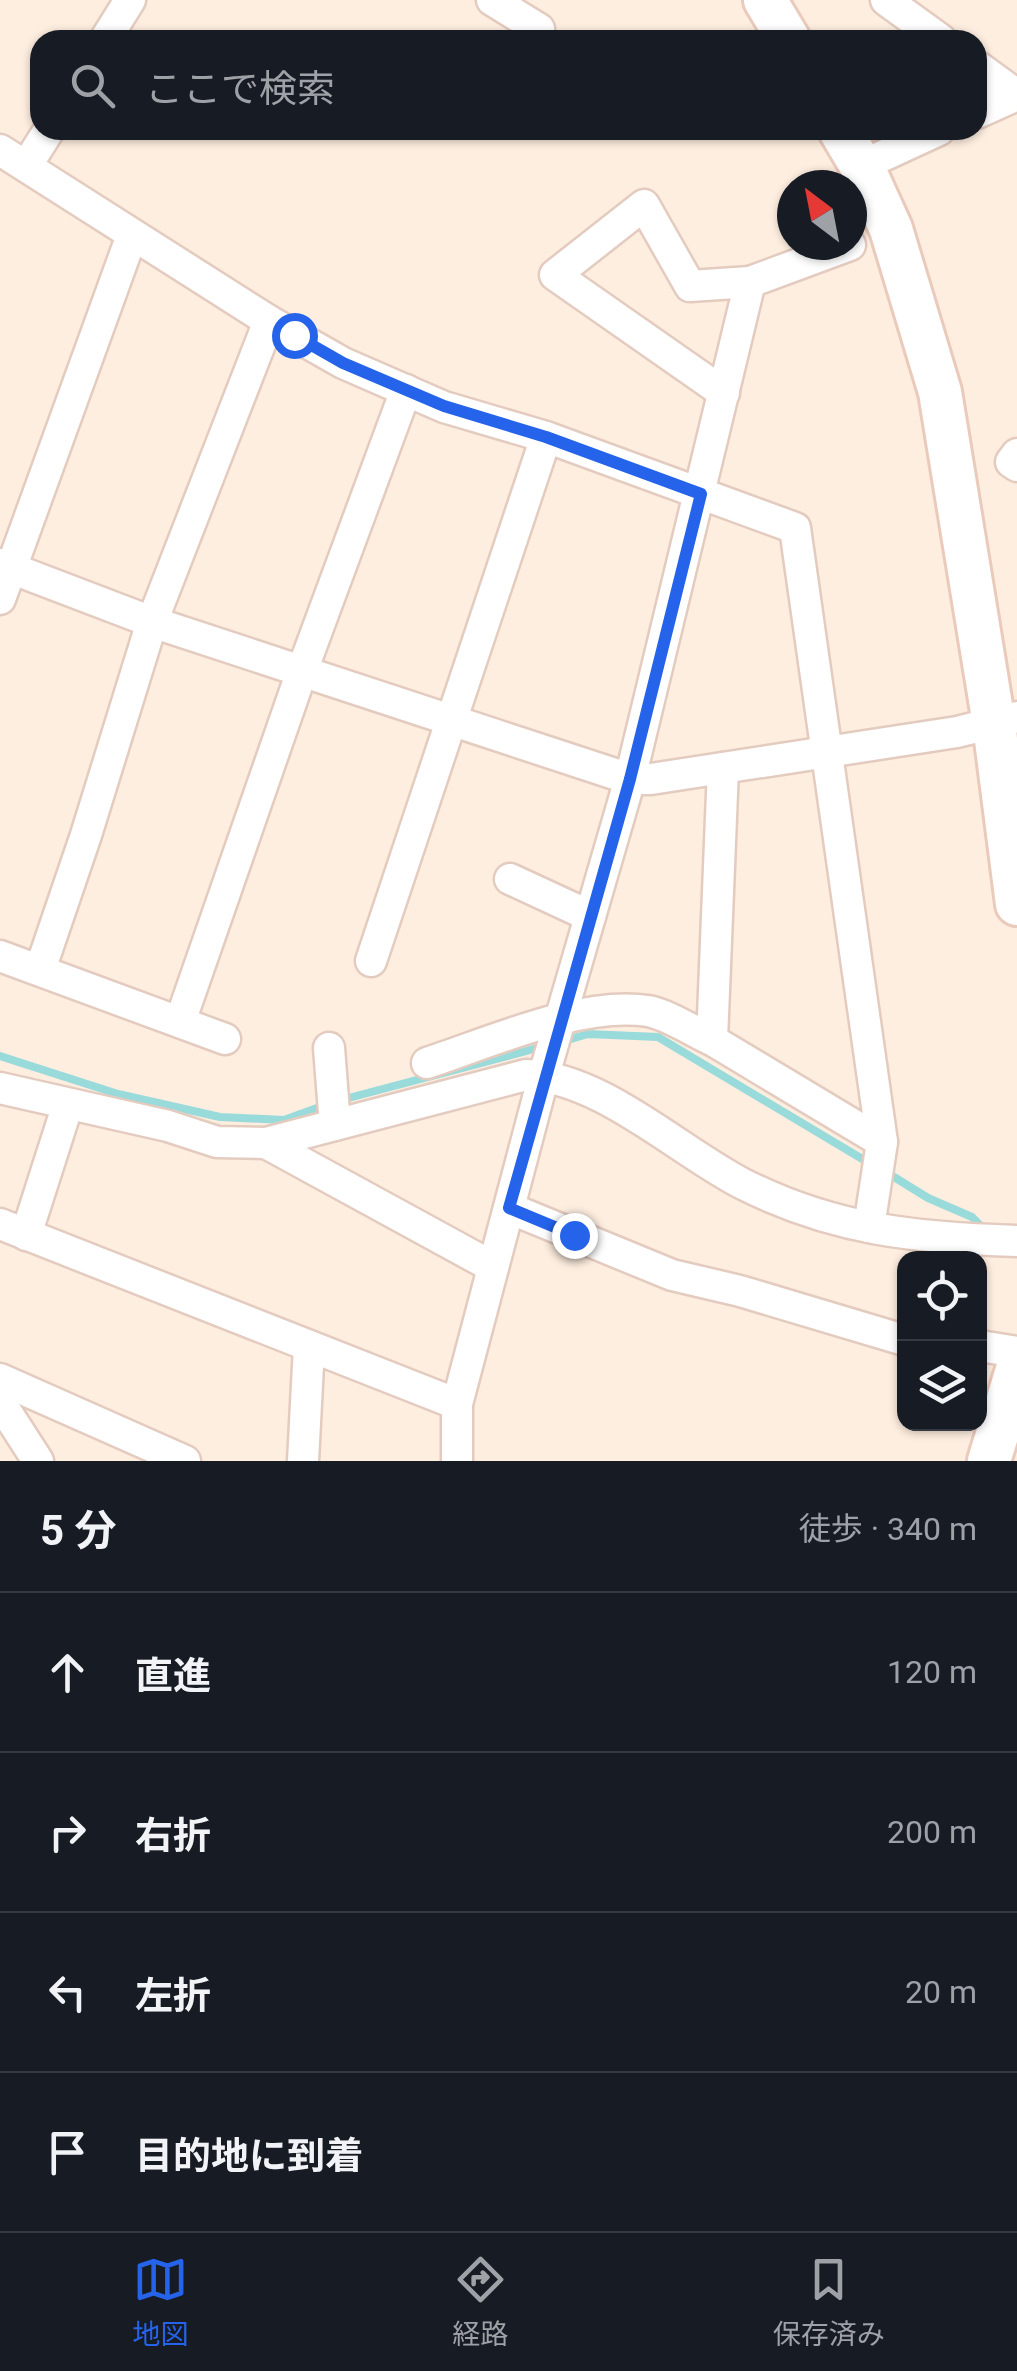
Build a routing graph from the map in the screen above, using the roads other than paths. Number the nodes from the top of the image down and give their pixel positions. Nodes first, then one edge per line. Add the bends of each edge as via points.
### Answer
1 (130, 0) edge
2 (492, 0) edge
3 (886, 0) edge
4 (539, 29) dead end
5 (111, 30) edge
6 (927, 30) edge
7 (987, 73) edge
8 (1017, 95) edge
9 (987, 108) edge
10 (32, 140) edge
11 (890, 140) edge
12 (851, 148) edge
13 (7, 155) edge
14 (132, 235) junction
15 (867, 246) edge
16 (810, 260) edge
17 (750, 282) junction
18 (269, 322) junction
19 (406, 390) junction
20 (724, 394) junction
21 (546, 437) junction
22 (1017, 454) edge
23 (1017, 466) edge
24 (701, 494) junction
25 (5, 566) edge
26 (0, 599) edge
27 (152, 622) junction
28 (302, 671) junction
29 (450, 720) junction
30 (1005, 721) edge
31 (825, 752) junction
32 (723, 768) junction
33 (630, 779) junction
34 (510, 879) dead end
35 (1017, 904) edge
36 (590, 916) junction
37 (0, 956) edge
38 (371, 961) dead end
39 (40, 970) junction
40 (180, 1022) junction
41 (559, 1024) junction
42 (225, 1039) dead end
43 (712, 1040) junction
44 (329, 1048) dead end
45 (427, 1062) dead end
46 (546, 1068) junction
47 (0, 1088) edge
48 (68, 1104) junction
49 (335, 1122) junction
50 (266, 1143) junction
51 (880, 1157) junction
52 (509, 1208) junction
53 (869, 1227) junction
54 (13, 1230) edge
55 (1017, 1242) edge
56 (493, 1267) junction
57 (897, 1338) edge
58 (309, 1346) junction
59 (987, 1347) edge
60 (1017, 1352) edge
61 (1017, 1370) edge
62 (0, 1379) edge
63 (0, 1402) edge
64 (457, 1404) junction
65 (38, 1461) edge
66 (186, 1461) edge
67 (303, 1461) edge
68 (457, 1461) edge
69 (989, 1461) edge

1 - 5 street
2 - 4 street
3 - 6 street
7 - 8 street
8 - 9 street
10 - 13 street
11 - 12 street
13 - 14 street
14 - 18 street
14 - 25 street
15 - 30 street via 940,392
16 - 17 street
17 - 20 street
17 - 20 street via 690,286 644,205 555,275
18 - 19 street
18 - 27 street
19 - 21 street
19 - 28 street
20 - 24 street
21 - 24 street
21 - 29 street
22 - 23 street via 1011,462
24 - 31 street via 795,528
24 - 33 street
25 - 26 street
25 - 27 street
27 - 28 street
27 - 39 street
28 - 29 street
28 - 40 street
29 - 33 street
29 - 38 street
30 - 31 street
30 - 35 street
31 - 32 street
31 - 51 street
32 - 33 street
32 - 43 street
33 - 36 street
34 - 36 street
36 - 41 street
37 - 39 street
39 - 40 street
40 - 42 street
41 - 43 street via 614,1009 652,1012
41 - 45 street
41 - 46 street
43 - 51 street
44 - 49 street
46 - 49 street
46 - 52 street
46 - 53 street via 742,1183 812,1215
47 - 48 street
48 - 50 street via 217,1142
48 - 54 street
49 - 50 street
50 - 56 street
51 - 53 street
52 - 56 street
52 - 57 street via 672,1275
53 - 55 street via 923,1238
54 - 58 street
56 - 64 street
58 - 64 street
58 - 67 street
59 - 60 street
61 - 69 street
62 - 66 street
63 - 65 street
64 - 68 street

